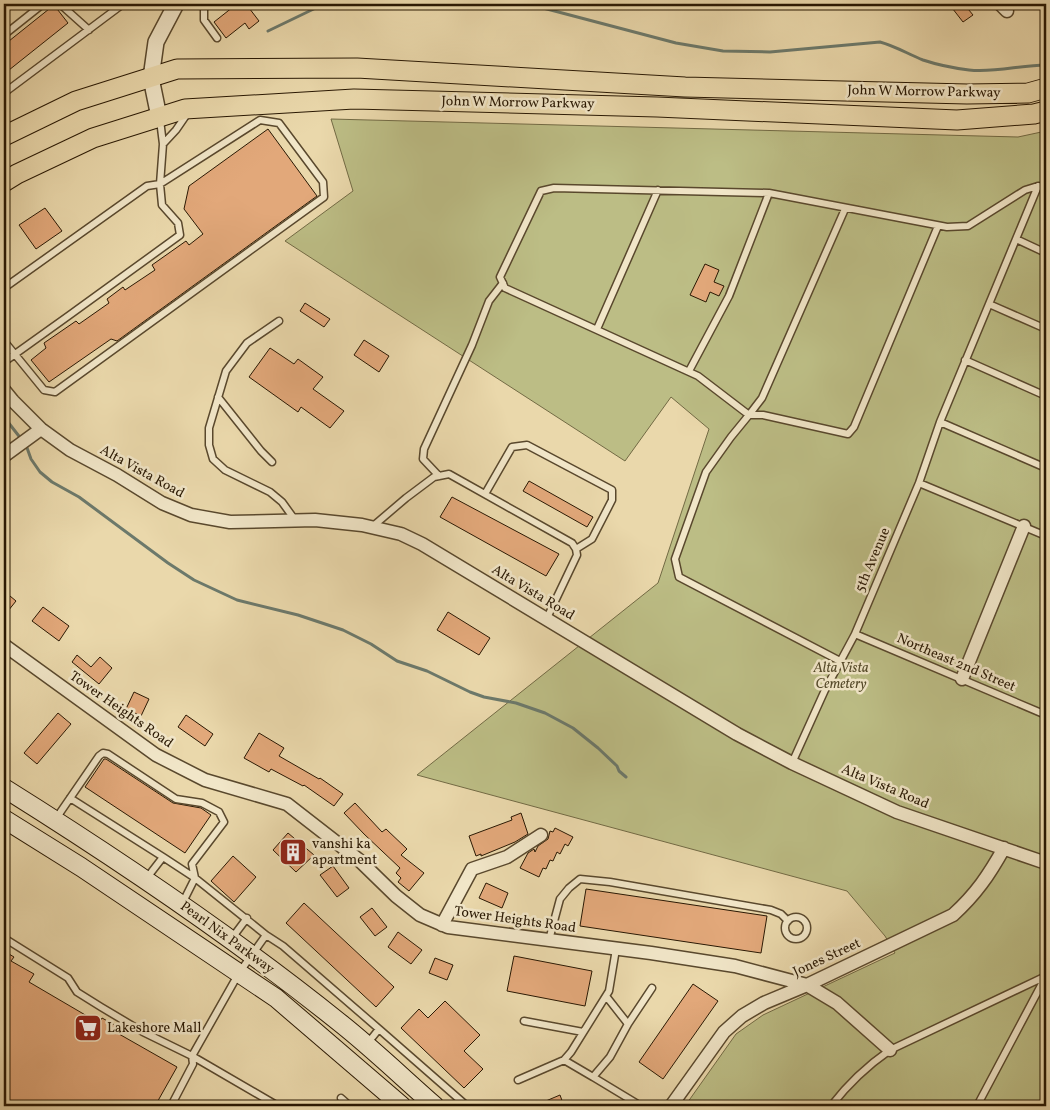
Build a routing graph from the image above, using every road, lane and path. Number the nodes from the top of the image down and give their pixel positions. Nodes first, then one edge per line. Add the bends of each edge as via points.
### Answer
1 (44, 4) edge
2 (60, 4) edge
3 (123, 4) edge
4 (176, 4) edge
5 (204, 4) edge
6 (89, 30) junction
7 (4, 35) edge
8 (217, 38) dead end
9 (151, 78) junction
10 (1046, 88) edge
11 (4, 92) edge
12 (190, 108) junction
13 (1046, 111) edge
14 (159, 117) junction
15 (4, 136) edge
16 (163, 144) junction
17 (4, 182) edge
18 (160, 184) junction
19 (1038, 186) junction
20 (1046, 187) edge
21 (658, 190) junction
22 (769, 193) junction
23 (845, 209) junction
24 (938, 226) junction
25 (1016, 239) junction
26 (1046, 253) edge
27 (503, 283) junction
28 (4, 288) edge
29 (989, 304) junction
30 (279, 321) dead end
31 (597, 329) junction
32 (1046, 329) edge
33 (4, 341) edge
34 (15, 354) junction
35 (965, 360) junction
36 (4, 362) edge
37 (689, 371) junction
38 (4, 390) edge
39 (1046, 396) edge
40 (218, 397) junction
41 (748, 415) junction
42 (940, 422) junction
43 (41, 429) junction
44 (4, 456) edge
45 (272, 462) dead end
46 (1046, 468) edge
47 (439, 476) junction
48 (919, 483) junction
49 (485, 494) junction
50 (295, 520) junction
51 (1024, 526) junction
52 (372, 527) junction
53 (1046, 536) edge
54 (576, 548) junction
55 (547, 618) junction
56 (855, 634) junction
57 (4, 644) edge
58 (840, 661) junction
59 (962, 679) junction
60 (1046, 715) edge
61 (792, 764) junction
62 (4, 788) edge
63 (70, 798) junction
64 (4, 819) edge
65 (55, 820) junction
66 (541, 836) dead end
67 (1004, 848) junction
68 (163, 857) junction
69 (1046, 863) edge
70 (195, 878) junction
71 (146, 880) junction
72 (181, 905) junction
73 (247, 918) junction
74 (788, 921) dead end
75 (442, 925) junction
76 (266, 935) junction
77 (4, 938) edge
78 (231, 939) junction
79 (549, 940) junction
80 (616, 949) junction
81 (252, 954) junction
82 (240, 973) junction
83 (1046, 976) edge
84 (807, 985) junction
85 (652, 988) dead end
86 (606, 996) junction
87 (524, 1021) dead end
88 (628, 1024) junction
89 (379, 1029) junction
90 (583, 1032) junction
91 (365, 1045) junction
92 (890, 1050) junction
93 (192, 1056) junction
94 (564, 1060) junction
95 (593, 1077) junction
96 (518, 1080) dead end
97 (341, 1098) dead end
98 (171, 1106) edge
99 (278, 1106) edge
100 (350, 1106) edge
101 (402, 1106) edge
102 (436, 1106) edge
103 (467, 1106) edge
104 (641, 1106) edge
105 (671, 1106) edge
106 (831, 1106) edge
107 (977, 1106) edge

1 - 7 lane
2 - 6 lane
3 - 6 lane
4 - 9 street via 156,42
5 - 8 lane via 204,20
6 - 11 lane
9 - 10 main road, John W Morrow Parkway via 176,69 357,68 802,90 967,94 1028,93
9 - 14 street
9 - 15 main road, John W Morrow Parkway via 76,101
12 - 13 main road, John W Morrow Parkway via 354,99 657,107 958,120
12 - 14 main road, John W Morrow Parkway
12 - 16 lane
14 - 16 lane
14 - 17 main road, John W Morrow Parkway via 93,138
16 - 18 lane
18 - 28 lane via 147,186
18 - 34 lane via 162,204 178,223 180,235
18 - 34 lane via 260,120 279,122 323,182 324,197 55,392 44,390
19 - 20 lane
19 - 24 lane via 1024,190 968,226
19 - 25 lane, 5th Avenue
21 - 22 lane
21 - 27 lane via 554,188 541,191 500,277
21 - 31 lane
22 - 23 lane
22 - 37 lane via 728,296
23 - 24 lane
23 - 41 lane via 762,398
24 - 41 lane via 848,434 763,415
25 - 26 lane
25 - 29 lane, 5th Avenue
27 - 31 lane via 505,288
27 - 47 lane via 489,301 424,449 423,459
29 - 32 lane
29 - 35 lane, 5th Avenue
30 - 40 lane via 247,343 226,371
31 - 37 lane
33 - 34 lane
34 - 36 lane
35 - 39 lane
35 - 42 lane, 5th Avenue
37 - 41 lane
38 - 43 street, Alta Vista Road
40 - 45 lane
40 - 50 lane via 209,428 213,459 225,470 270,492
41 - 58 lane via 706,472 675,559 678,577
42 - 46 lane
42 - 48 lane, 5th Avenue
43 - 44 street
43 - 50 street, Alta Vista Road via 70,450 162,503 191,515 230,522
47 - 49 lane via 449,474
47 - 52 lane
48 - 51 lane
48 - 56 lane, 5th Avenue
49 - 54 lane
49 - 54 lane via 512,447 527,445 612,490 612,500 592,538
50 - 52 street, Alta Vista Road
51 - 53 lane
51 - 59 street
52 - 55 street, Alta Vista Road via 401,534 422,544
54 - 55 lane via 576,555
55 - 61 street, Alta Vista Road
56 - 58 lane, 5th Avenue
56 - 59 lane, Northeast 2nd Street
57 - 75 street, Tower Heights Road via 156,756 205,780 287,804 359,860 420,915
58 - 61 lane, 5th Avenue
59 - 60 lane, Northeast 2nd Street
61 - 67 street, Alta Vista Road via 898,812
62 - 65 main road, Pearl Nix Parkway
63 - 65 lane
63 - 68 lane
63 - 70 lane via 99,756 108,754 176,799 202,802 219,812 224,822 192,864
64 - 82 main road, Pearl Nix Parkway
65 - 71 main road, Pearl Nix Parkway
66 - 75 street via 507,857 472,869
67 - 69 street, Alta Vista Road
67 - 84 street, Jones Street via 990,874 953,916
68 - 70 lane
68 - 71 lane
70 - 72 lane
70 - 73 lane
71 - 72 main road, Pearl Nix Parkway
72 - 78 main road, Pearl Nix Parkway
73 - 76 lane
73 - 78 lane
74 - 79 lane via 771,910 580,879 560,899
75 - 79 street, Tower Heights Road
76 - 81 lane
76 - 89 lane
77 - 93 lane via 68,978 78,992 101,1007
78 - 81 main road, Pearl Nix Parkway
79 - 80 street, Tower Heights Road
80 - 84 street, Tower Heights Road via 735,966
80 - 86 lane
81 - 82 lane
81 - 91 main road, Pearl Nix Parkway
82 - 93 lane
82 - 101 main road, Pearl Nix Parkway via 276,998
83 - 92 lane
83 - 107 lane
84 - 92 street, Tower Heights Road via 837,1003
84 - 105 street, Jones Street via 764,1003 724,1032
85 - 88 lane
86 - 88 lane
86 - 90 lane
87 - 90 lane
88 - 95 lane via 610,1057
89 - 91 lane
89 - 103 lane
90 - 94 lane
91 - 102 main road, Pearl Nix Parkway
92 - 106 lane via 854,1079
93 - 98 lane via 193,1064
93 - 99 lane
94 - 95 lane
94 - 96 lane
95 - 104 lane
97 - 100 lane

